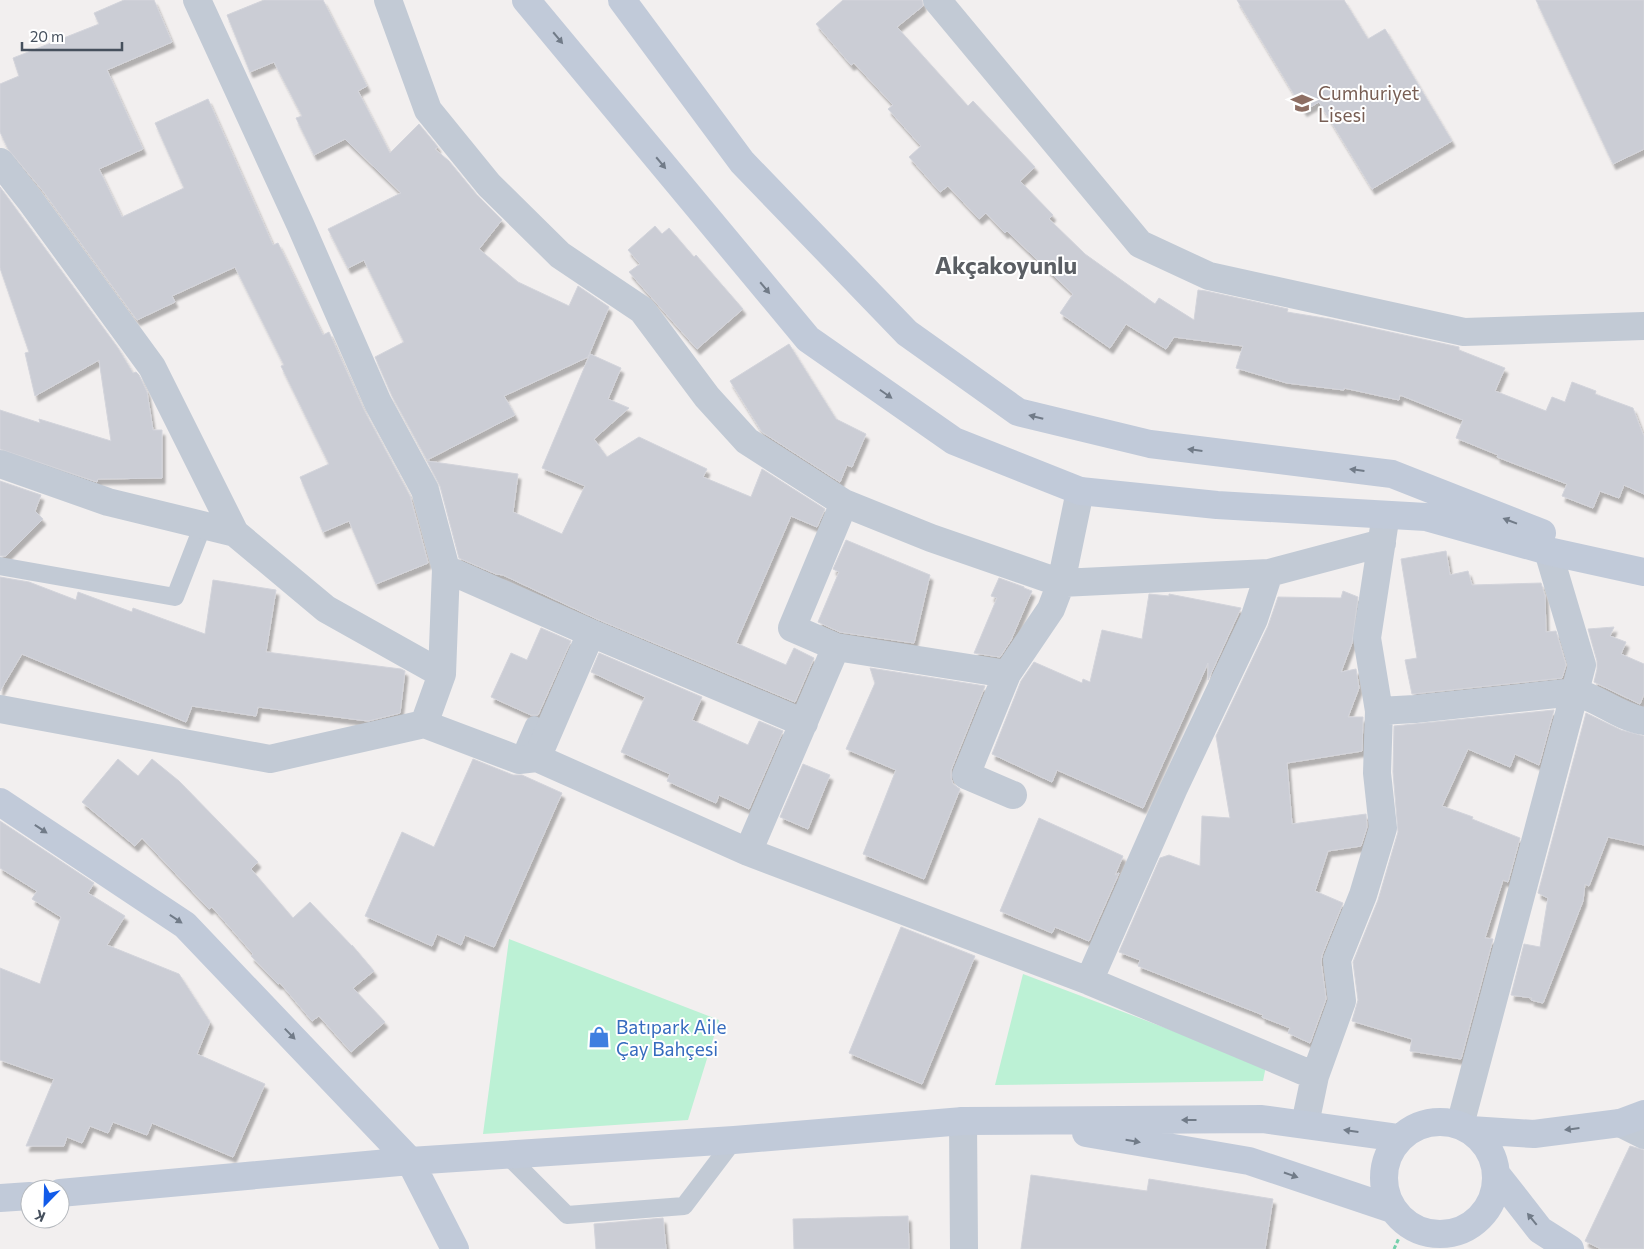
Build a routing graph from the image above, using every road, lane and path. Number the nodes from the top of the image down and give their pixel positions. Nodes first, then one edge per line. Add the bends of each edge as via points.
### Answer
1 (197, 0) edge
2 (388, 0) edge
3 (526, 0) edge
4 (622, 0) edge
5 (937, 0) edge
6 (0, 162) edge
7 (1644, 326) edge
8 (0, 464) edge
9 (1080, 491) junction
10 (844, 503) junction
11 (1386, 514) junction
12 (203, 525) junction
13 (235, 533) junction
14 (1382, 543) junction
15 (1548, 551) junction
16 (0, 566) edge
17 (446, 569) junction
18 (1640, 571) edge
19 (1270, 573) junction
20 (1061, 583) junction
21 (591, 633) junction
22 (836, 647) junction
23 (442, 674) junction
24 (1006, 674) junction
25 (1575, 692) junction
26 (0, 709) edge
27 (1379, 711) junction
28 (1644, 721) edge
29 (804, 723) junction
30 (424, 724) junction
31 (534, 725) dead end
32 (528, 759) junction
33 (1014, 795) dead end
34 (0, 802) edge
35 (748, 852) junction
36 (1089, 981) junction
37 (1315, 1076) junction
38 (963, 1121) junction
39 (1305, 1124) junction
40 (1636, 1124) edge
41 (1465, 1128) junction
42 (1399, 1138) junction
43 (734, 1140) junction
44 (506, 1154) junction
45 (410, 1161) junction
46 (1497, 1175) junction
47 (70, 1192) edge
48 (1392, 1209) junction
49 (1440, 1234) junction
50 (455, 1249) edge
51 (964, 1249) edge
52 (1468, 1249) edge
53 (1570, 1249) edge

1 - 17 street via 378,403 425,490
2 - 10 street via 428,110 489,185 560,255 642,310 707,397 747,441
3 -> 9 street via 808,339 954,441
18 -> 4 street via 1392,474 1150,444 1018,412 907,332 742,162
5 - 7 street via 1140,244 1209,276 1464,332
6 - 13 street via 152,367
8 - 12 street via 108,502
9 - 11 street via 1217,505
9 - 20 street
10 - 20 street via 931,538
10 - 22 street via 792,628
11 - 14 street
11 - 15 street via 1426,517
12 - 13 street
12 - 16 lane via 175,597
13 - 23 street via 326,609
14 - 19 street
14 - 27 street via 1367,638
15 - 18 street
15 - 25 street via 1582,664
17 - 21 street
17 - 23 street
19 - 20 street
19 - 36 street via 1254,619 1173,790
20 - 24 street via 1051,609
21 - 29 street
21 - 32 street
22 - 24 street
22 - 29 street
23 - 30 street
24 - 33 street via 966,775
25 - 27 street
25 - 28 street
25 - 41 street
26 - 30 street via 270,759
27 - 37 street via 1377,773 1383,828 1363,895 1337,960 1342,1001
29 - 35 street
30 - 32 street
31 - 32 lane
32 - 35 street
34 -> 45 street via 185,925
35 - 36 street
36 - 37 street
37 - 39 street
39 -> 38 street via 1262,1119
38 - 43 street
38 -> 48 street via 1091,1134 1249,1161
38 - 51 street
42 -> 39 street
40 -> 41 street via 1534,1134
41 - 42 street via 1452,1122 1433,1121 1415,1127
41 - 46 street via 1484,1142
42 - 48 street via 1388,1154 1383,1172 1384,1190
43 - 44 street
43 - 44 lane via 684,1206 567,1215
44 - 45 street
45 - 47 street
45 - 50 street
46 - 49 street via 1487,1209 1458,1231
53 -> 46 street via 1540,1230
48 - 49 street via 1406,1223 1422,1232
49 - 52 street

